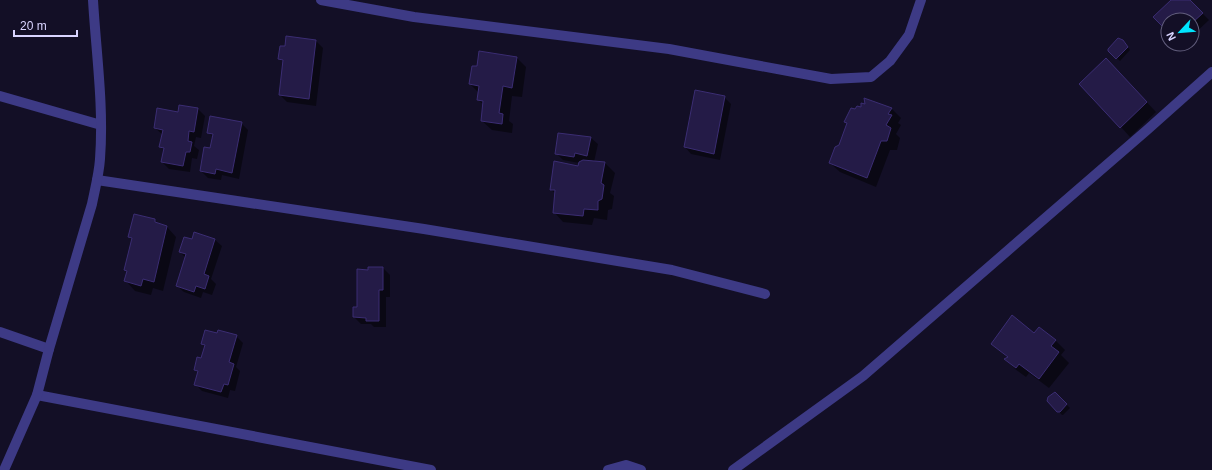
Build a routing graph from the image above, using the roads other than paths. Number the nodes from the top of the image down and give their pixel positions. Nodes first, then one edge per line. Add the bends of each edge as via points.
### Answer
1 (92, 0) edge
2 (321, 0) edge
3 (921, 0) edge
4 (1212, 72) edge
5 (0, 96) edge
6 (101, 124) junction
7 (97, 180) junction
8 (765, 294) dead end
9 (0, 332) edge
10 (49, 349) junction
11 (37, 395) junction
12 (4, 470) edge
13 (431, 470) edge
14 (608, 470) edge
15 (641, 470) edge
16 (733, 470) edge

1 - 6 street
2 - 3 street via 414,17 669,49 832,80 871,77 890,61 909,35
4 - 16 street via 863,376
5 - 6 street
6 - 7 street
7 - 8 street via 424,229 672,270
7 - 10 street
9 - 10 street
10 - 11 street
11 - 12 street
11 - 13 street
14 - 15 street via 626,465

